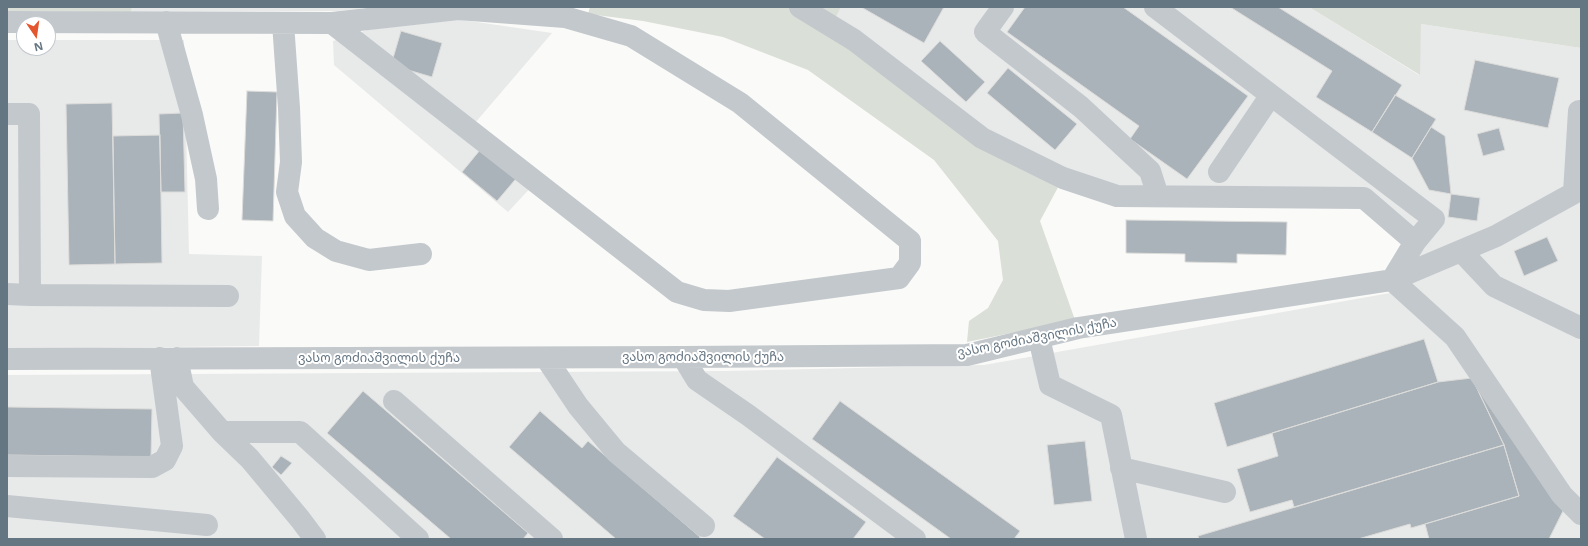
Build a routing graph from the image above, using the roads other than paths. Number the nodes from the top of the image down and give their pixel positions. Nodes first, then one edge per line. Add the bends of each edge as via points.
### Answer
1 (800, 7) edge
2 (1003, 7) edge
3 (1155, 7) edge
4 (7, 22) edge
5 (166, 22) junction
6 (283, 23) junction
7 (332, 23) junction
8 (1272, 95) junction
9 (1579, 111) dead end
10 (7, 114) edge
11 (1219, 172) dead end
12 (1158, 196) junction
13 (208, 209) dead end
14 (1415, 242) junction
15 (1461, 251) junction
16 (421, 254) dead end
17 (1392, 280) junction
18 (7, 294) edge
19 (30, 294) junction
20 (228, 296) dead end
21 (1581, 328) edge
22 (1039, 338) junction
23 (168, 358) junction
24 (546, 358) junction
25 (683, 358) junction
26 (7, 359) edge
27 (394, 401) dead end
28 (222, 432) junction
29 (7, 466) edge
30 (1121, 468) junction
31 (1225, 492) dead end
32 (7, 506) edge
33 (1581, 514) edge
34 (207, 526) dead end
35 (704, 526) dead end
36 (314, 539) edge
37 (418, 539) edge
38 (552, 539) edge
39 (915, 539) edge
40 (1136, 539) edge

1 - 12 street via 854,40 982,138 1063,178 1117,196
2 - 12 street via 985,32 1081,107 1150,171
3 - 8 street
4 - 5 street
5 - 6 street
5 - 13 street via 192,115 206,179
6 - 7 street
6 - 16 street via 291,162 287,192 295,216 315,238 336,251 369,260
7 - 7 street via 458,9 565,17 631,36 740,103 771,128 910,242 910,263 899,278 729,300 704,300 677,292
8 - 11 street
8 - 14 street via 1434,219
9 - 15 street, ვასო გოძიაშვილის ქუჩა via 1574,193 1496,236
10 - 19 street via 29,114
12 - 14 street via 1364,198
14 - 17 street
15 - 17 street, ვასო გოძიაშვილის ქუჩა
15 - 21 street via 1494,286
17 - 22 street, ვასო გოძიაშვილის ქუჩა via 1078,328
17 - 33 street via 1455,337 1562,495
18 - 19 street
19 - 20 street
22 - 25 street, ვასო გოძიაშვილის ქუჩა via 967,355
22 - 30 street via 1050,385 1111,415
23 - 24 street, ვასო გოძიაშვილის ქუჩა
23 - 26 street, ვასო გოძიაშვილის ქუჩა
23 - 28 street via 184,387
23 - 29 street via 172,446 165,460 152,467
24 - 25 street, ვასო გოძიაშვილის ქუჩა
24 - 35 street via 578,406 616,452
25 - 39 street via 697,380
27 - 38 street
28 - 36 street via 250,459
28 - 37 street via 300,432
30 - 31 street
30 - 40 street
32 - 34 street

